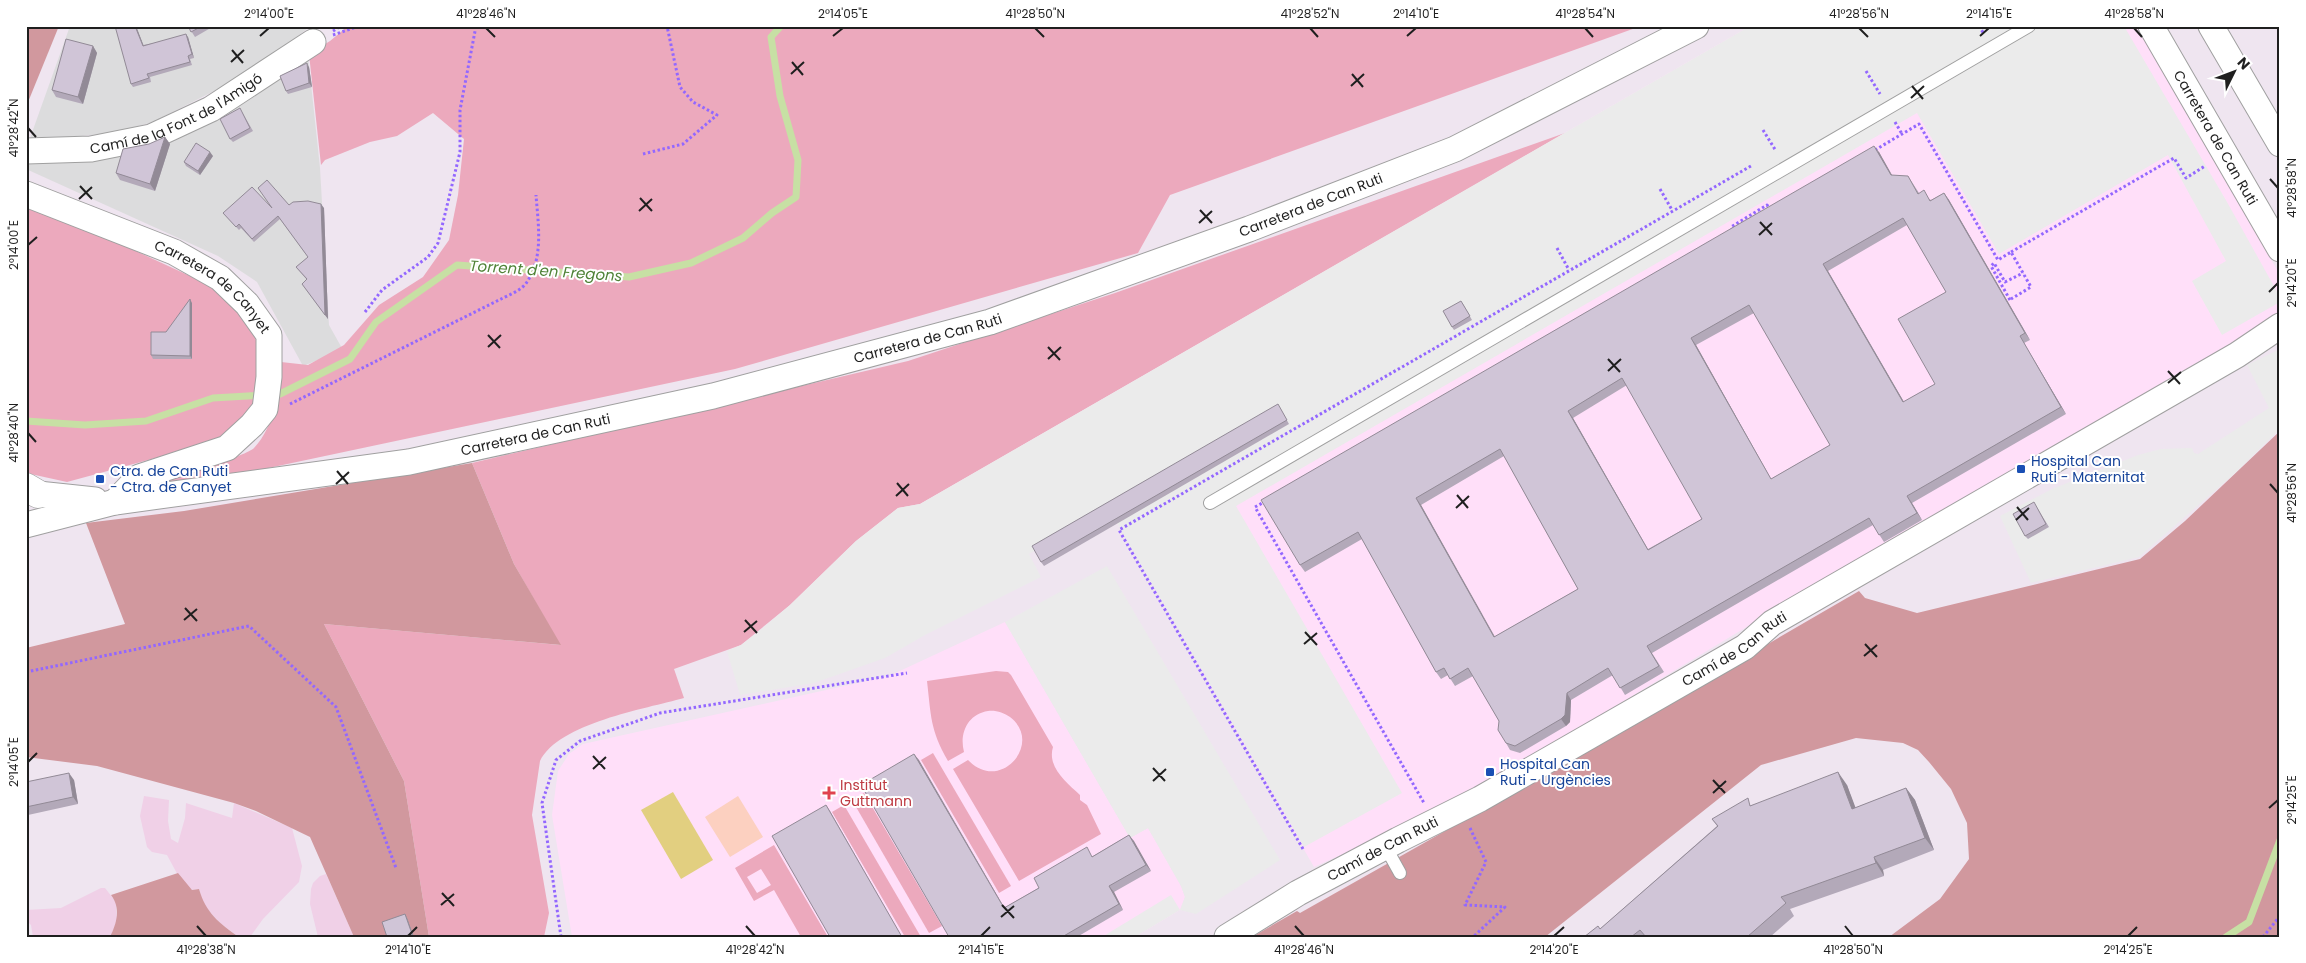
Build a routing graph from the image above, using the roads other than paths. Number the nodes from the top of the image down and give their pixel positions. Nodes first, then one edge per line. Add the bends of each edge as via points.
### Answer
1 (1696, 26) edge
2 (2029, 26) edge
3 (2151, 26) edge
4 (2211, 26) edge
5 (2230, 26) edge
6 (313, 42) dead end
7 (2280, 114) edge
8 (2280, 144) edge
9 (26, 151) edge
10 (26, 194) edge
11 (2280, 249) edge
12 (2280, 326) edge
13 (2280, 337) edge
14 (2237, 356) junction
15 (30, 492) edge
16 (115, 502) junction
17 (1210, 503) dead end
18 (26, 525) edge
19 (1385, 846) junction
20 (1400, 873) dead end
21 (1227, 937) edge

1 - 16 street, Carretera de Can Ruti via 1455,149 1249,229 990,322 713,396 408,462
2 - 17 lane
3 - 11 street, Carretera de Can Ruti
4 - 8 street
5 - 7 street
6 - 9 street, Camí de la Font de l'Amigó via 211,108 151,137 91,149
10 - 16 street, Carretera de Canyet via 174,252 220,278 247,304 269,335 269,377 274,408 226,448 139,477
12 - 14 street, Camí de Can Ruti
13 - 14 street, Camí de Can Ruti
14 - 19 street, Camí de Can Ruti via 1772,623 1745,646 1686,681 1480,799
15 - 16 street, Carretera de Can Ruti
16 - 18 street, Carretera de Can Ruti
19 - 20 lane
19 - 21 street, Camí de Can Ruti via 1298,893

